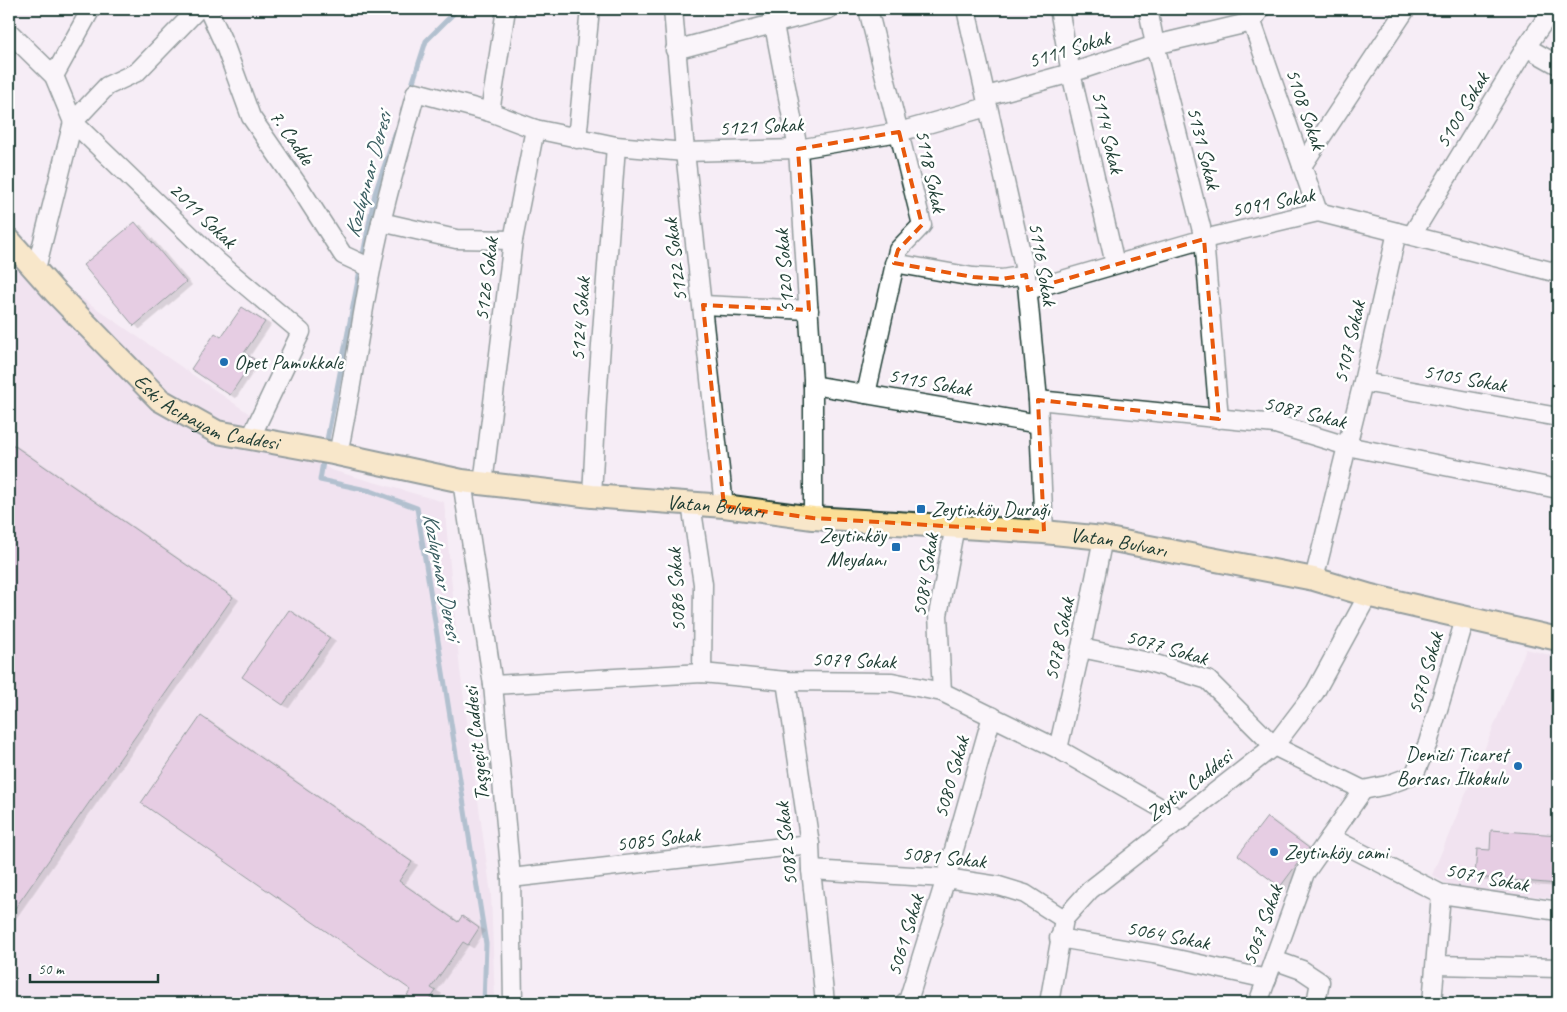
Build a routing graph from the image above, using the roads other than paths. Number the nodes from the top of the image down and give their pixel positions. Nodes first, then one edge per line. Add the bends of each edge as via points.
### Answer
1 (91, 9) edge
2 (198, 9) edge
3 (208, 9) edge
4 (506, 9) edge
5 (590, 9) edge
6 (673, 9) edge
7 (829, 9) edge
8 (868, 9) edge
9 (966, 9) edge
10 (1059, 9) edge
11 (1148, 9) edge
12 (1406, 9) edge
13 (1552, 9) edge
14 (1256, 15) edge
15 (774, 24) junction
16 (9, 32) edge
17 (1155, 45) junction
18 (1526, 47) junction
19 (675, 50) junction
20 (1558, 65) edge
21 (1072, 73) junction
22 (54, 76) junction
23 (987, 102) junction
24 (490, 112) junction
25 (73, 122) junction
26 (535, 129) junction
27 (899, 132) junction
28 (577, 139) junction
29 (616, 146) junction
30 (798, 149) junction
31 (685, 152) junction
32 (1302, 166) junction
33 (1318, 212) junction
34 (381, 222) junction
35 (1404, 234) junction
36 (1204, 239) junction
37 (9, 240) edge
38 (513, 240) junction
39 (894, 263) junction
40 (1115, 264) junction
41 (367, 266) junction
42 (36, 269) junction
43 (1557, 271) edge
44 (1027, 283) junction
45 (703, 305) junction
46 (808, 310) junction
47 (1364, 382) junction
48 (813, 385) junction
49 (866, 394) junction
50 (1038, 400) junction
51 (1558, 417) edge
52 (1219, 418) junction
53 (1039, 424) junction
54 (250, 439) junction
55 (1346, 446) junction
56 (336, 454) junction
57 (472, 483) junction
58 (1558, 489) edge
59 (592, 496) junction
60 (691, 504) junction
61 (724, 506) junction
62 (813, 518) junction
63 (955, 526) junction
64 (1044, 532) junction
65 (1103, 538) junction
66 (1314, 578) junction
67 (1368, 596) junction
68 (1465, 619) junction
69 (1558, 639) edge
70 (1081, 648) junction
71 (702, 673) junction
72 (786, 681) junction
73 (493, 685) junction
74 (942, 692) junction
75 (992, 716) junction
76 (1274, 746) junction
77 (1058, 749) junction
78 (1363, 790) junction
79 (1182, 820) junction
80 (1330, 837) junction
81 (810, 844) junction
82 (811, 870) junction
83 (512, 878) junction
84 (946, 878) junction
85 (1441, 894) junction
86 (1558, 911) edge
87 (1064, 919) junction
88 (1059, 938) junction
89 (1274, 960) junction
90 (1436, 965) junction
91 (1558, 968) edge
92 (1266, 979) junction
93 (513, 1003) edge
94 (826, 1003) edge
95 (904, 1003) edge
96 (1049, 1003) edge
97 (1258, 1003) edge
98 (1316, 1003) edge
99 (1432, 1003) edge

1 - 22 street
2 - 25 street via 137,72 107,86
3 - 41 street, 7. Cadde via 251,118 343,255
4 - 24 street
5 - 28 street
6 - 19 street, 5122 Sokak
7 - 15 street
8 - 27 street, 5118 Sokak
9 - 23 street, 5116 Sokak
10 - 21 street, 5114 Sokak
11 - 17 street, 5131 Sokak
12 - 32 street
13 - 18 street, 5100 Sokak
14 - 17 street, 5111 Sokak
14 - 32 street, 5108 Sokak
15 - 19 street
15 - 30 street, 5120 Sokak
16 - 22 street, 2011 Sokak
17 - 21 street, 5111 Sokak
17 - 36 street, 5131 Sokak
18 - 20 street
18 - 35 street, 5100 Sokak
19 - 31 street, 5122 Sokak
21 - 23 street, 5111 Sokak
21 - 40 street, 5114 Sokak
22 - 25 street, 2011 Sokak
23 - 27 street, 5121 Sokak
23 - 44 street, 5116 Sokak
24 - 26 street
24 - 34 street via 416,92
25 - 42 street
25 - 54 street, 2011 Sokak via 218,262 301,332
26 - 28 street, 5121 Sokak
26 - 38 street, 5126 Sokak
27 - 30 street, 5121 Sokak
27 - 39 street, 5118 Sokak via 922,225 898,250
28 - 29 street, 5121 Sokak
29 - 31 street, 5121 Sokak
29 - 59 street, 5124 Sokak
30 - 31 street, 5121 Sokak
30 - 46 street, 5120 Sokak
31 - 45 street, 5122 Sokak
32 - 33 street, 5108 Sokak
33 - 35 street, 5091 Sokak
33 - 36 street, 5091 Sokak
34 - 38 street via 456,239
34 - 41 street
35 - 43 street, 5091 Sokak
35 - 47 street, 5107 Sokak
36 - 40 street, 5091 Sokak
36 - 52 street, 5131 Sokak
37 - 42 main road, Eski Acıpayam Caddesi
38 - 57 street, 5126 Sokak
39 - 44 street, 5091 Sokak via 973,278
39 - 49 street, 5118 Sokak
40 - 44 street, 5091 Sokak
41 - 56 street via 349,403
42 - 54 main road, Eski Acıpayam Caddesi via 160,400 217,432
44 - 50 street, 5116 Sokak
45 - 46 street
45 - 61 street, 5122 Sokak
46 - 48 street, 5120 Sokak
47 - 51 street, 5105 Sokak
47 - 55 street, 5107 Sokak
48 - 49 street, 5115 Sokak
48 - 62 street, 5120 Sokak
49 - 53 street, 5115 Sokak
50 - 52 street, 5087 Sokak
50 - 53 street, 5116 Sokak
52 - 55 street, 5087 Sokak via 1275,424
53 - 64 street, 5116 Sokak
54 - 56 main road, Eski Acıpayam Caddesi
55 - 58 street, 5087 Sokak
55 - 66 street, 5107 Sokak
56 - 57 main road, Eski Acıpayam Caddesi
57 - 59 main road, Vatan Bulvarı
57 - 73 street, Taşgeçit Caddesi
59 - 60 main road, Vatan Bulvarı
60 - 61 main road, Vatan Bulvarı
60 - 71 street, 5086 Sokak via 702,584
61 - 62 main road, Vatan Bulvarı
62 - 63 main road, Vatan Bulvarı
63 - 64 main road, Vatan Bulvarı
63 - 74 street, 5084 Sokak via 938,615
64 - 65 main road, Vatan Bulvarı
65 - 66 main road, Vatan Bulvarı
65 - 70 street, 5078 Sokak
66 - 67 main road, Vatan Bulvarı
67 - 68 main road, Vatan Bulvarı
67 - 76 street, Zeytin Caddesi via 1315,692
68 - 69 main road, Vatan Bulvarı
68 - 78 street, 5070 Sokak via 1428,743 1414,775
70 - 76 street, 5077 Sokak via 1149,662 1208,680
70 - 77 street, 5078 Sokak
71 - 72 street, 5079 Sokak
71 - 73 street, 5079 Sokak
72 - 74 street, 5079 Sokak via 892,682
72 - 81 street, 5082 Sokak
73 - 83 street, Taşgeçit Caddesi
74 - 75 street, 5079 Sokak
75 - 77 street, 5079 Sokak
75 - 84 street, 5080 Sokak
76 - 78 street, 5077 Sokak
76 - 79 street, Zeytin Caddesi
77 - 79 street, 5079 Sokak
78 - 80 street, 5067 Sokak
79 - 87 street, Zeytin Caddesi via 1090,890
80 - 85 street, 5071 Sokak
80 - 89 street, 5067 Sokak via 1305,872
81 - 82 street, 5082 Sokak
81 - 83 street, 5085 Sokak
82 - 84 street, 5081 Sokak
82 - 94 street, 5082 Sokak
83 - 93 street, Taşgeçit Caddesi
84 - 87 street, 5081 Sokak via 999,886 1025,894
84 - 95 street, 5061 Sokak via 908,1001
85 - 86 street, 5071 Sokak
85 - 90 street
87 - 88 street, Zeytin Caddesi
88 - 92 street, 5064 Sokak via 1154,954
88 - 96 street, Zeytin Caddesi
89 - 92 street, 5067 Sokak
89 - 98 street via 1302,970 1320,982
90 - 91 street
90 - 99 street
92 - 97 street, 5067 Sokak

